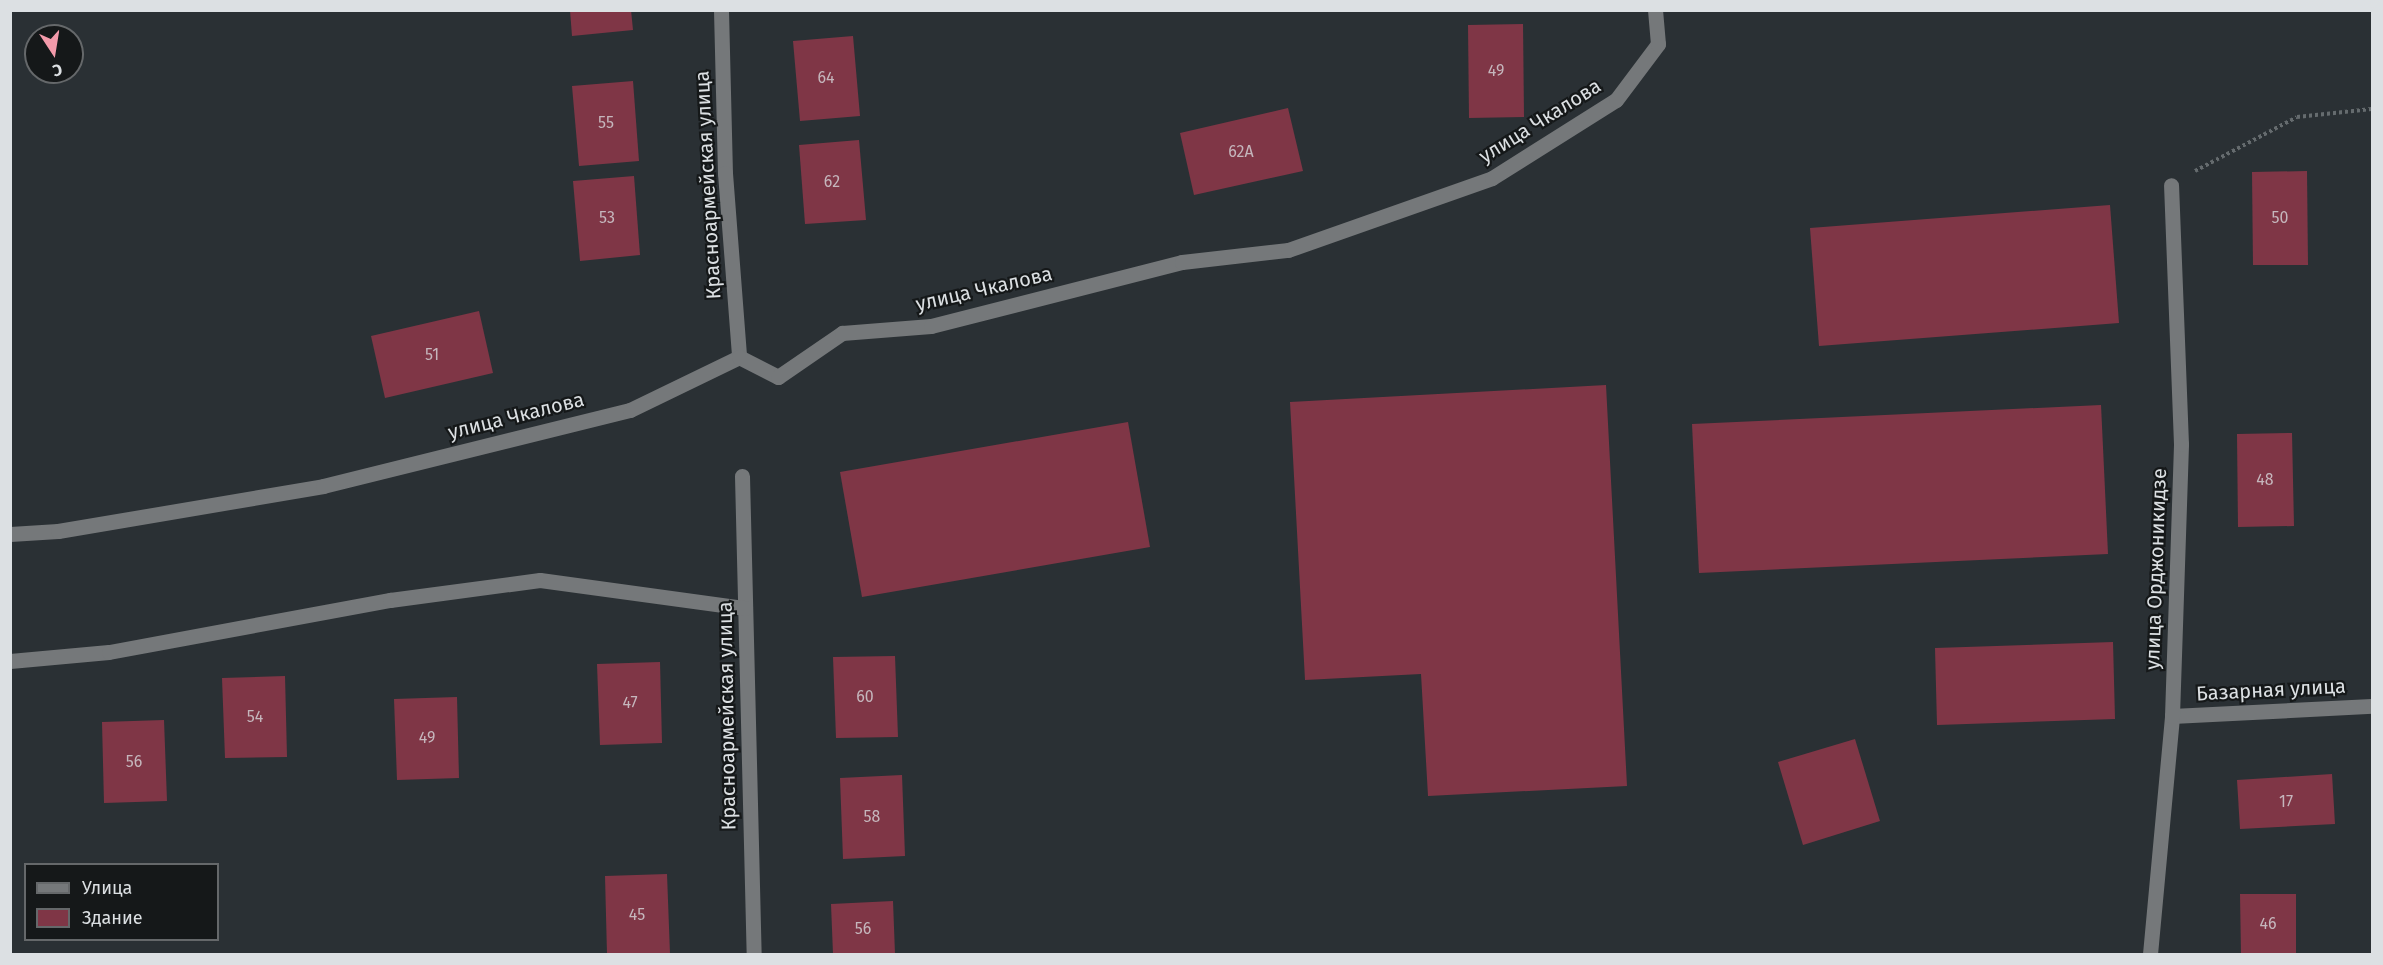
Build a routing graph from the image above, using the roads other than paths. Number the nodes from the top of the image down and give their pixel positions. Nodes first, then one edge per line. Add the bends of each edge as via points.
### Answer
1 (721, 10) edge
2 (1655, 10) edge
3 (2171, 184) road end
4 (739, 357) junction
5 (742, 476) dead end
6 (10, 534) edge
7 (745, 608) junction
8 (10, 661) edge
9 (2373, 706) edge
10 (2172, 716) junction
11 (754, 954) edge
12 (2150, 954) edge

1 - 4 street, Красноармейская улица via 725,173
2 - 4 street, улица Чкалова via 1658,44 1616,100 1492,178 1288,250 1182,262 931,326 842,333 778,377
3 - 10 street, улица Орджоникидзе via 2181,444
4 - 6 street, улица Чкалова via 630,410 323,486 57,531
5 - 7 street, Красноармейская улица
7 - 8 street via 540,580 390,600 109,652
7 - 11 street, Красноармейская улица
9 - 10 street, Базарная улица
10 - 12 street, улица Орджоникидзе

